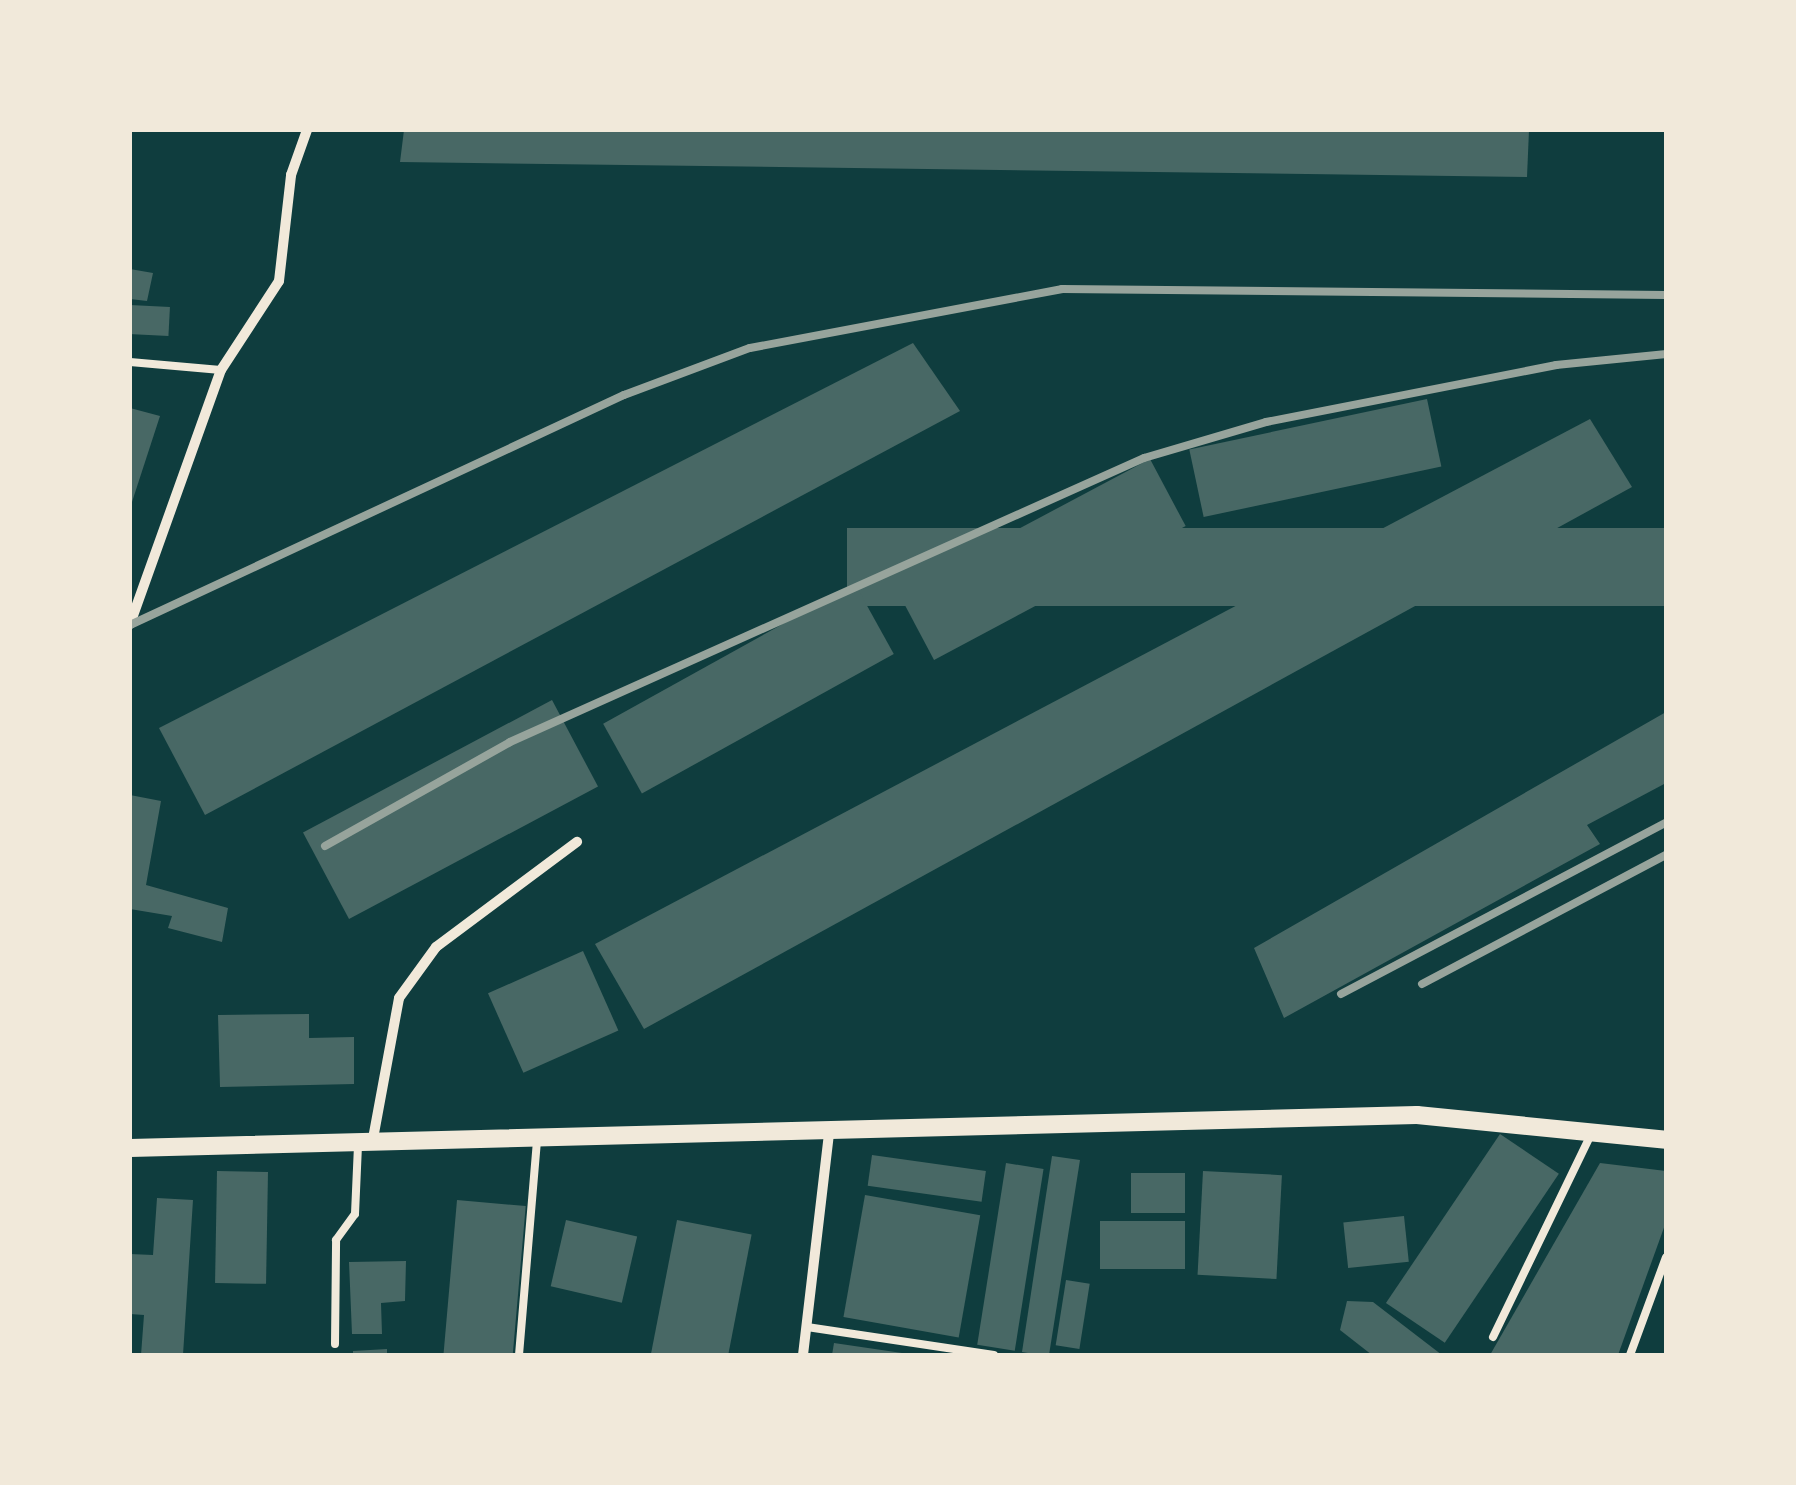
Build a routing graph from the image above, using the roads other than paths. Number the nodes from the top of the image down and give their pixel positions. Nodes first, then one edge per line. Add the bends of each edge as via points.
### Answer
1 (307, 130) edge
2 (130, 362) edge
3 (222, 370) junction
4 (131, 617) edge
5 (577, 842) dead end
6 (829, 1132) junction
7 (1592, 1132) junction
8 (538, 1140) junction
9 (1666, 1140) edge
10 (365, 1144) junction
11 (130, 1148) edge
12 (1666, 1257) edge
13 (808, 1327) junction
14 (1493, 1337) dead end
15 (335, 1344) dead end
16 (519, 1355) edge
17 (803, 1355) edge
18 (994, 1355) edge
19 (1630, 1355) edge

1 - 3 street via 291,175 280,281
2 - 3 lane
3 - 4 street
5 - 10 street via 436,947 399,998
6 - 7 street via 1416,1114
6 - 8 street
6 - 13 street
7 - 9 street
7 - 14 lane
8 - 10 street
8 - 16 lane
10 - 11 street
10 - 15 lane via 355,1214 336,1240
12 - 19 lane
13 - 17 street
13 - 18 lane

